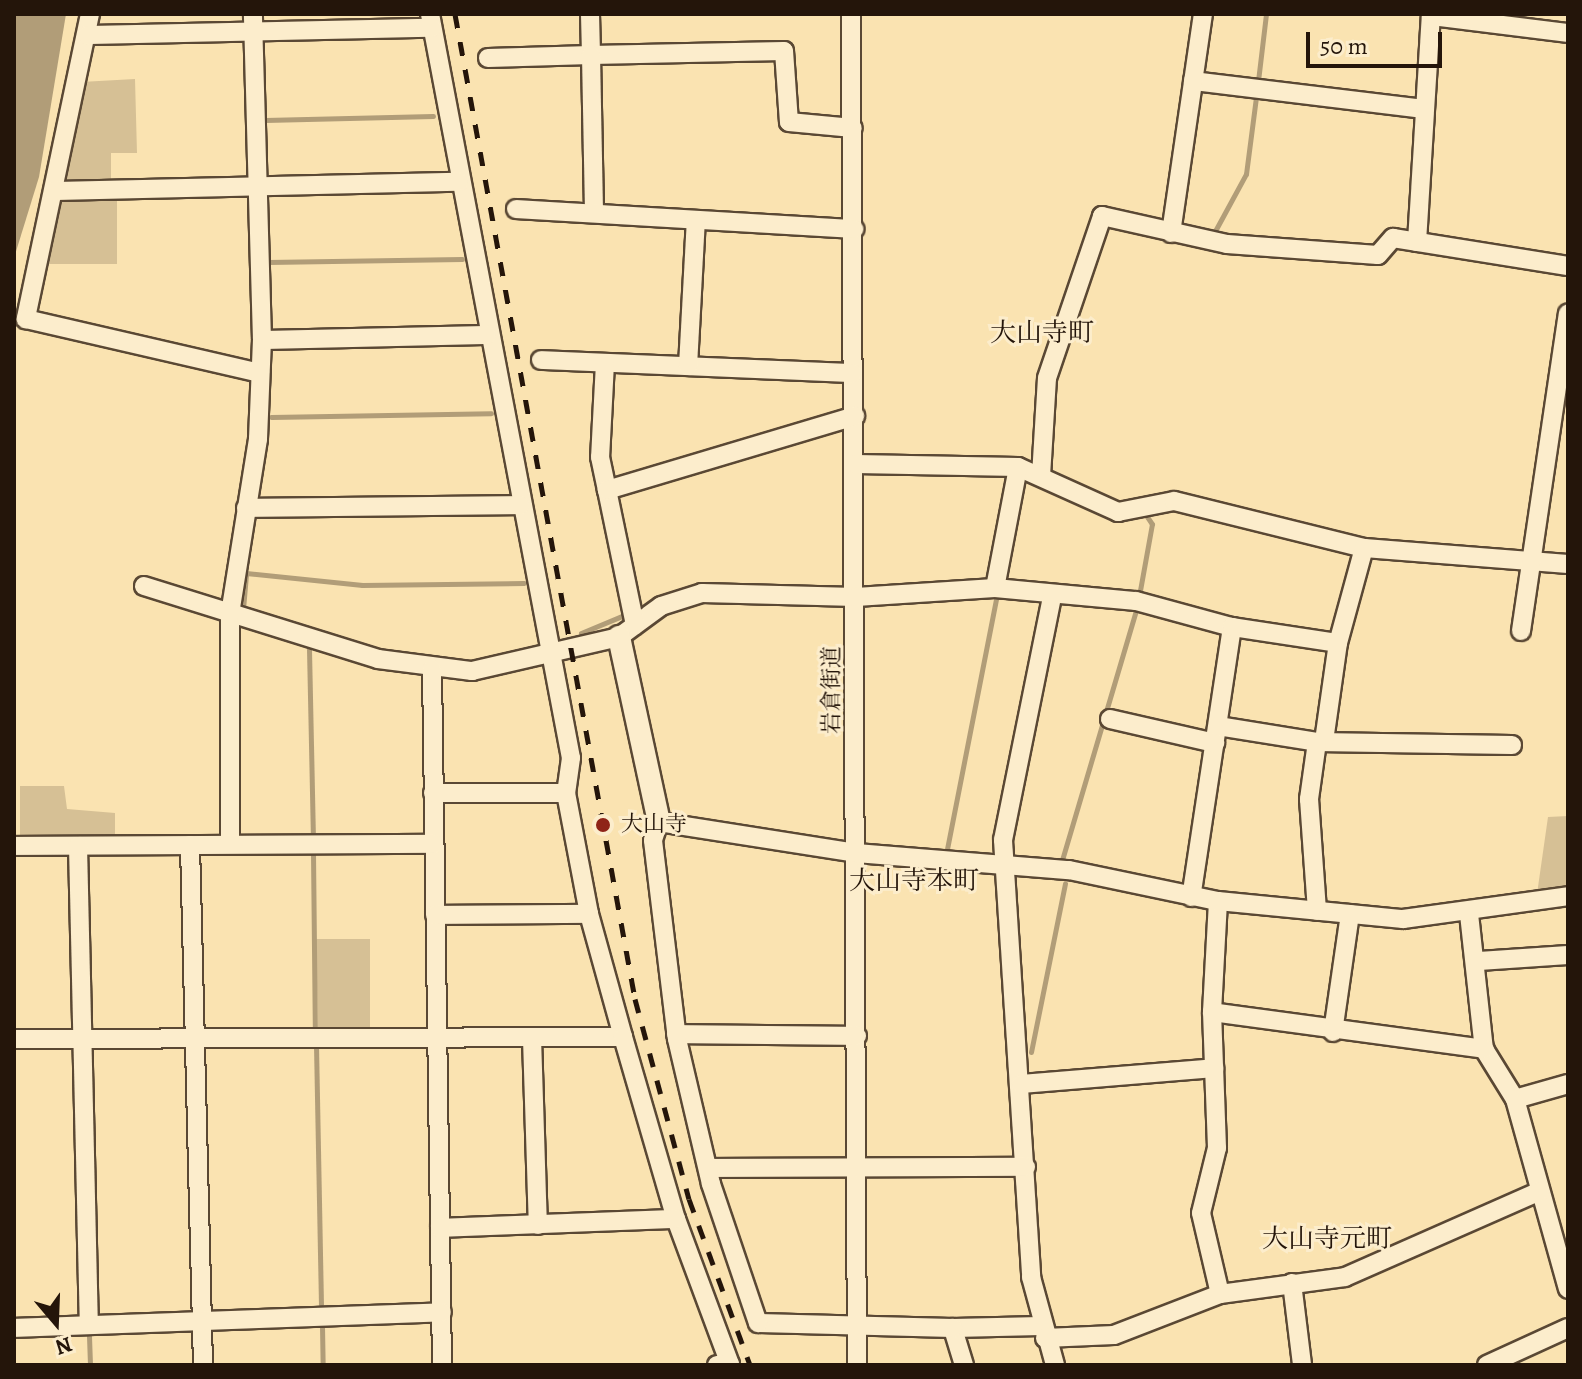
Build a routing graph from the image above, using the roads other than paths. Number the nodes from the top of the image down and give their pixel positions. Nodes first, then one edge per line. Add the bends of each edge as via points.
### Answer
1 (90, 14) edge
2 (590, 14) edge
3 (851, 14) edge
4 (1203, 14) edge
5 (1431, 15) edge
6 (431, 21) edge
7 (254, 23) edge
8 (1568, 33) edge
9 (87, 35) junction
10 (591, 55) junction
11 (488, 58) dead end
12 (1193, 81) junction
13 (1423, 109) junction
14 (853, 128) junction
15 (459, 182) junction
16 (257, 188) junction
17 (54, 191) junction
18 (516, 209) dead end
19 (594, 213) junction
20 (696, 220) junction
21 (854, 229) junction
22 (1171, 233) junction
23 (1417, 242) junction
24 (1568, 266) edge
25 (1568, 313) edge
26 (487, 335) junction
27 (262, 340) junction
28 (541, 360) dead end
29 (605, 363) junction
30 (688, 366) junction
31 (260, 373) junction
32 (853, 373) junction
33 (855, 416) junction
34 (856, 464) junction
35 (1018, 467) junction
36 (1041, 476) junction
37 (607, 490) junction
38 (520, 505) junction
39 (246, 508) junction
40 (1364, 548) junction
41 (1568, 564) edge
42 (1531, 566) junction
43 (144, 586) dead end
44 (995, 588) junction
45 (856, 597) junction
46 (1052, 597) junction
47 (230, 614) junction
48 (1232, 627) junction
49 (627, 631) junction
50 (1521, 631) dead end
51 (1338, 643) junction
52 (547, 652) junction
53 (432, 669) junction
54 (1110, 719) dead end
55 (1216, 735) junction
56 (1320, 742) junction
57 (1512, 745) dead end
58 (433, 793) junction
59 (566, 793) junction
60 (659, 822) junction
61 (230, 844) junction
62 (434, 844) junction
63 (190, 845) junction
64 (14, 846) edge
65 (78, 846) junction
66 (856, 853) junction
67 (1004, 865) junction
68 (1568, 896) edge
69 (1191, 897) junction
70 (1218, 901) junction
71 (1317, 911) junction
72 (589, 914) junction
73 (1350, 914) junction
74 (1469, 914) junction
75 (435, 915) junction
76 (1568, 955) edge
77 (1479, 961) junction
78 (1212, 1012) junction
79 (1333, 1032) junction
80 (676, 1034) junction
81 (857, 1036) junction
82 (623, 1037) junction
83 (195, 1038) junction
84 (532, 1038) junction
85 (14, 1039) edge
86 (82, 1039) junction
87 (438, 1039) junction
88 (1484, 1049) junction
89 (1214, 1068) junction
90 (1021, 1084) junction
91 (1568, 1084) edge
92 (1515, 1099) junction
93 (1026, 1167) junction
94 (710, 1168) junction
95 (858, 1169) junction
96 (1540, 1191) junction
97 (676, 1219) junction
98 (538, 1225) junction
99 (440, 1228) junction
100 (1292, 1283) junction
101 (1568, 1289) edge
102 (1220, 1294) junction
103 (442, 1312) junction
104 (202, 1322) junction
105 (89, 1325) junction
106 (857, 1327) junction
107 (14, 1328) edge
108 (953, 1328) junction
109 (1568, 1328) edge
110 (1043, 1332) junction
111 (203, 1365) edge
112 (442, 1365) edge
113 (717, 1365) edge
114 (730, 1365) edge
115 (857, 1365) edge
116 (964, 1365) edge
117 (1055, 1365) edge
118 (1302, 1365) edge
119 (1487, 1365) edge

1 - 9 street
2 - 10 street
3 - 14 street, 岩倉街道
4 - 12 street
5 - 8 street
5 - 13 street
6 - 7 street
6 - 15 street
7 - 9 street
7 - 16 street
9 - 17 street
10 - 11 street
10 - 14 street via 784,51 789,122
10 - 19 street
12 - 13 street
12 - 22 street
13 - 23 street
14 - 21 street, 岩倉街道
15 - 16 street
15 - 26 street
16 - 17 street
16 - 27 street
17 - 31 street via 26,319
18 - 19 street
19 - 20 street
20 - 21 street
20 - 30 street
21 - 32 street, 岩倉街道
22 - 23 street via 1378,255 1393,238
22 - 36 street via 1102,216 1097,224 1047,378
23 - 24 street
25 - 42 street
26 - 27 street
26 - 38 street
27 - 31 street
28 - 29 street
29 - 30 street
29 - 37 street via 600,457
30 - 32 street
31 - 39 street
32 - 33 street, 岩倉街道
33 - 34 street, 岩倉街道
33 - 37 street
34 - 35 street
34 - 45 street, 岩倉街道
35 - 36 street
35 - 44 street
36 - 40 street via 1118,512 1174,501
37 - 49 street
38 - 39 street
38 - 52 street
39 - 47 street
40 - 42 street
40 - 51 street
41 - 42 street
42 - 50 street
43 - 47 street
44 - 45 street
44 - 46 street
45 - 49 street via 702,593 661,606
45 - 66 street, 岩倉街道
46 - 48 street via 1136,601
46 - 67 street via 1003,840
47 - 53 street
47 - 61 street
48 - 51 street
48 - 55 street
49 - 52 street
49 - 60 street
51 - 56 street
52 - 53 street via 472,671
52 - 59 street via 571,758
53 - 58 street
54 - 55 street
55 - 56 street
55 - 69 street
56 - 57 street
56 - 71 street via 1309,799
58 - 59 street
58 - 62 street
59 - 72 street
60 - 66 street
60 - 80 street via 653,840
61 - 62 street
61 - 63 street
62 - 75 street
63 - 65 street
63 - 83 street
64 - 65 street
65 - 86 street
66 - 67 street
66 - 81 street, 岩倉街道
67 - 69 street
67 - 90 street
68 - 74 street
69 - 70 street
70 - 71 street
70 - 78 street
71 - 73 street
72 - 75 street
72 - 82 street
73 - 74 street
73 - 79 street
74 - 77 street
75 - 87 street
76 - 77 street
77 - 88 street
78 - 79 street
78 - 89 street
79 - 88 street
80 - 81 street
80 - 94 street
81 - 95 street, 岩倉街道
82 - 84 street
82 - 97 street
83 - 86 street
83 - 87 street
83 - 104 street
84 - 87 street
84 - 98 street
85 - 86 street
86 - 105 street
87 - 99 street
88 - 92 street
89 - 90 street
89 - 102 street via 1217,1148 1201,1213
90 - 93 street
91 - 92 street
92 - 96 street
93 - 95 street
93 - 110 street
94 - 95 street
94 - 106 street via 758,1323
95 - 106 street, 岩倉街道
96 - 100 street via 1345,1277
96 - 101 street
97 - 98 street
97 - 114 street
98 - 99 street
99 - 103 street
100 - 102 street
100 - 118 street
102 - 110 street via 1114,1335
103 - 104 street
103 - 112 street
104 - 105 street
104 - 111 street
105 - 107 street
106 - 108 street
106 - 115 street, 岩倉街道
108 - 110 street
108 - 116 street
109 - 119 street
110 - 117 street
113 - 114 street

